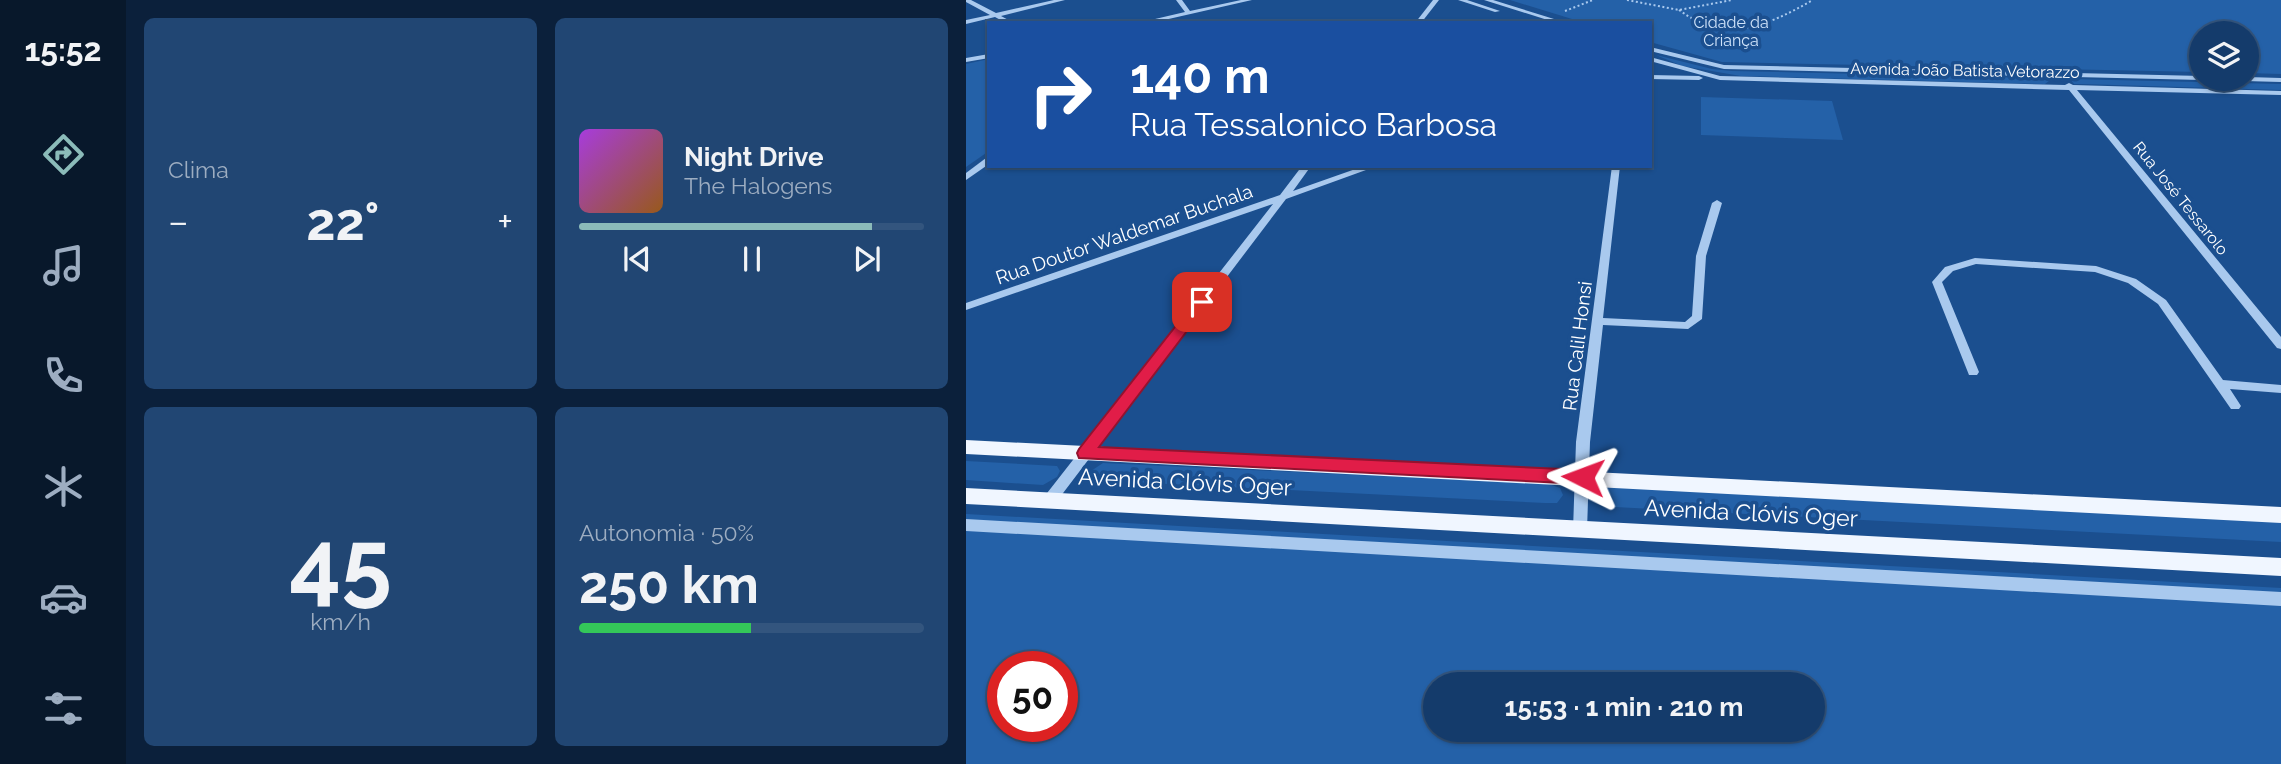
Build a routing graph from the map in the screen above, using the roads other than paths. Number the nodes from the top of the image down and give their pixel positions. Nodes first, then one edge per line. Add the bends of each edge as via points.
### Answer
1 (969, 0) edge
2 (1062, 0) edge
3 (1179, 0) edge
4 (1249, 0) edge
5 (1436, 0) edge
6 (1461, 0) edge
7 (1487, 0) edge
8 (1188, 12) junction
9 (997, 15) junction
10 (1008, 21) edge
11 (1150, 21) edge
12 (1184, 21) edge
13 (1420, 21) edge
14 (1528, 21) edge
15 (1558, 21) edge
16 (966, 22) edge
17 (1652, 49) edge
18 (987, 56) edge
19 (1652, 60) edge
20 (966, 61) edge
21 (2053, 74) junction
22 (1652, 77) edge
23 (1720, 78) junction
24 (2189, 78) edge
25 (2259, 79) edge
26 (2281, 80) edge
27 (2071, 87) junction
28 (2281, 93) edge
29 (987, 161) edge
30 (1305, 168) edge
31 (1367, 168) edge
32 (1616, 168) edge
33 (966, 177) edge
34 (1282, 199) junction
35 (1717, 203) dead end
36 (966, 307) edge
37 (1598, 321) junction
38 (2281, 345) edge
39 (1973, 372) dead end
40 (2219, 384) junction
41 (2281, 389) edge
42 (2235, 406) dead end
43 (966, 447) edge
44 (1086, 453) junction
45 (1583, 477) junction
46 (966, 496) edge
47 (1049, 501) junction
48 (2281, 515) edge
49 (966, 525) edge
50 (1580, 530) junction
51 (2281, 567) edge
52 (2281, 599) edge

1 - 9 street
2 - 9 street
3 - 8 street
4 - 8 street
5 - 13 street
6 - 14 street
7 - 15 street
8 - 11 street
8 - 12 street
9 - 10 street
9 - 16 street
17 - 21 street, Avenida João Batista Vetorazzo via 1724,67
18 - 20 street
19 - 23 street, Avenida João Batista Vetorazzo
21 - 24 street, Avenida João Batista Vetorazzo
21 - 27 street, Rua José Tessarolo
22 - 23 street
23 - 27 street, Avenida João Batista Vetorazzo
25 - 26 street
27 - 28 street, Avenida João Batista Vetorazzo
27 - 38 street, Rua José Tessarolo
29 - 33 street
30 - 34 street
31 - 34 street, Rua Doutor Waldemar Buchala
32 - 37 street, Rua Calil Honsi
34 - 36 street, Rua Doutor Waldemar Buchala
34 - 44 street
35 - 37 street via 1701,256 1698,317 1693,323
37 - 45 street, Rua Calil Honsi
39 - 40 street via 1937,282 1949,269 1975,261 2096,269 2132,281 2162,302
40 - 41 street
40 - 42 street
43 - 44 main road, Avenida Clóvis Oger
44 - 45 main road, Avenida Clóvis Oger
44 - 47 street
45 - 48 main road, Avenida Clóvis Oger
45 - 50 street, Rua Calil Honsi
46 - 47 main road, Avenida Clóvis Oger
47 - 50 main road, Avenida Clóvis Oger
49 - 52 street
50 - 51 main road, Avenida Clóvis Oger

